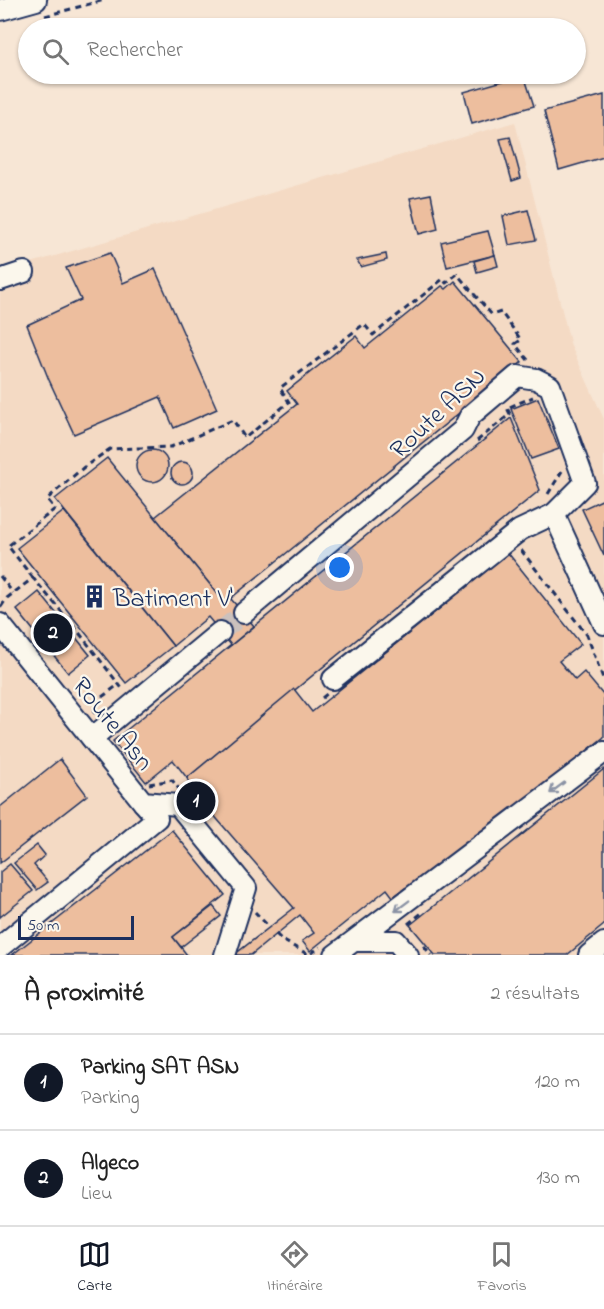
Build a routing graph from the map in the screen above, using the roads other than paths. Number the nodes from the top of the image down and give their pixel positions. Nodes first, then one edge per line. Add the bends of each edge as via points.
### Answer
1 (0, 9) edge
2 (35, 9) edge
3 (24, 272) dead end
4 (0, 279) edge
5 (554, 514) junction
6 (244, 613) tunnel mouth
7 (0, 624) edge
8 (604, 624) edge
9 (220, 632) tunnel mouth
10 (333, 679) dead end
11 (92, 738) junction
12 (604, 752) edge
13 (146, 793) junction
14 (604, 943) edge
15 (0, 947) edge
16 (354, 948) edge
17 (225, 955) edge
18 (336, 955) edge
19 (392, 955) edge
20 (408, 955) edge
21 (589, 955) edge

1 - 2 street
3 - 4 street
5 - 6 street, Route ASN via 585,483 550,386 535,386 517,376 470,416 463,430
5 - 8 street
5 - 10 street via 520,530
7 - 11 street, Route Asn
9 - 11 street, Route ASN
11 - 13 street, Route Asn
12 -> 16 street
13 - 15 street via 157,818
13 - 17 street, Route Asn via 178,805 246,888
14 - 21 street
16 - 18 street
16 - 19 street
16 - 20 street via 396,941

